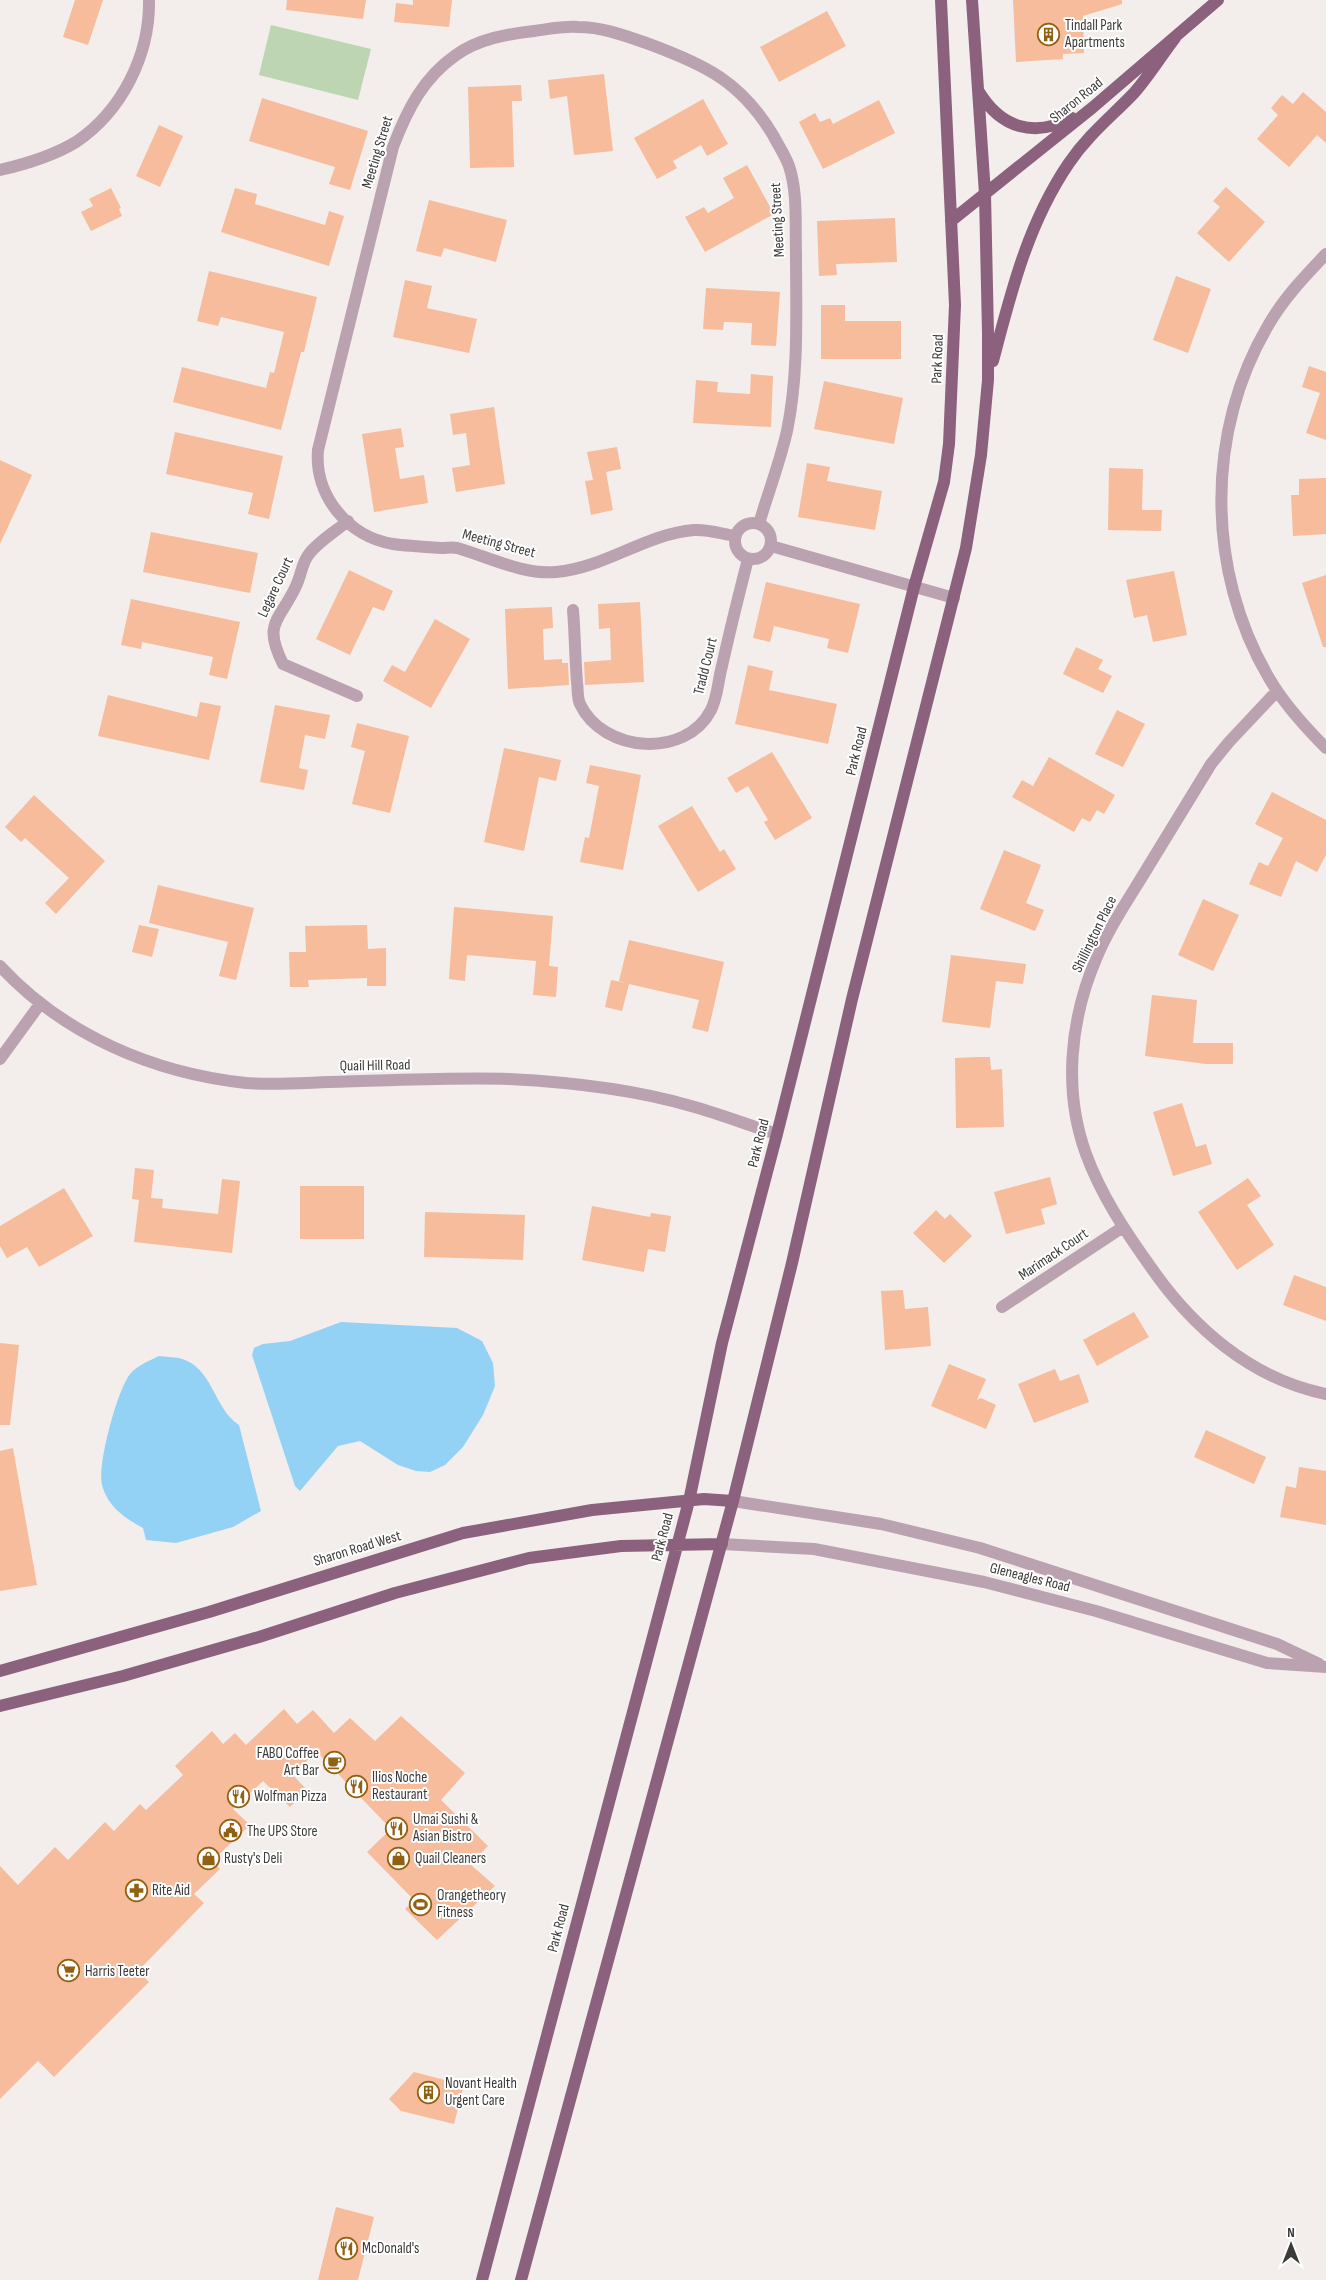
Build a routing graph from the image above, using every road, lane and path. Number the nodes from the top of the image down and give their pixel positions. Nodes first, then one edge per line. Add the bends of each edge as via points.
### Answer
1 (149, 0) edge
2 (941, 0) edge
3 (972, 0) edge
4 (1218, 0) edge
5 (1175, 38) junction
6 (978, 91) junction
7 (1092, 108) junction
8 (0, 170) edge
9 (985, 194) junction
10 (951, 220) junction
11 (1326, 254) edge
12 (988, 380) junction
13 (348, 521) junction
14 (759, 524) junction
15 (735, 536) junction
16 (771, 546) junction
17 (748, 559) junction
18 (914, 587) junction
19 (954, 598) junction
20 (573, 610) dead end
21 (1277, 692) junction
22 (357, 696) dead end
23 (1326, 748) edge
24 (0, 966) edge
25 (40, 1004) junction
26 (0, 1059) edge
27 (777, 1134) junction
28 (1123, 1227) junction
29 (1002, 1307) dead end
30 (1326, 1394) edge
31 (689, 1501) junction
32 (733, 1501) junction
33 (677, 1543) junction
34 (722, 1544) junction
35 (1326, 1667) edge
36 (0, 1672) edge
37 (0, 1706) edge
38 (482, 2280) edge
39 (521, 2280) edge

1 - 8 street via 146,36 133,74 118,100 99,122 53,154
2 - 10 main road, Park Road
3 - 6 main road
4 - 5 main road, Sharon Road
5 - 7 main road, Sharon Road
5 - 12 main road via 1134,92 1089,135 1049,195 1018,267
6 - 7 main road via 994,112 1023,128 1037,130 1058,125
6 - 9 main road
7 - 9 main road, Sharon Road
9 - 10 main road, Sharon Road
9 - 12 main road
10 - 18 main road, Park Road via 955,305 949,444 944,482
11 - 21 street via 1294,288 1256,348 1235,402 1222,477 1221,522 1233,593 1247,634
12 - 19 main road via 975,495
13 - 14 street, Meeting Street via 326,498 319,480 318,450 391,156 404,118 435,72 467,48 505,35 579,27 619,33 687,58 720,76 744,95 764,118 790,168 795,193 794,378 786,432
13 - 15 street, Meeting Street via 376,541 454,547 529,570 554,573 590,566 673,533 695,530
13 - 22 street, Legare Court via 308,554 296,587 273,627 283,664
14 - 15 street via 744,525
14 - 16 street via 769,532
15 - 17 street via 737,550
16 - 17 street via 762,557
16 - 18 street
17 - 20 street, Tradd Court via 711,710 701,725 668,743 640,743 618,737 602,730 587,716 579,702
18 - 19 street
18 - 27 main road, Park Road
19 - 32 main road via 852,999 792,1264
21 - 23 street
21 - 28 street, Shillington Place via 1211,764 1116,919 1096,958 1083,996 1072,1061 1076,1115 1086,1153 1101,1190
24 - 25 street, Quail Hill Road
25 - 26 street
25 - 27 street, Quail Hill Road via 108,1045 155,1065 200,1076 270,1084 509,1079 570,1084 690,1105
27 - 31 main road, Park Road via 722,1343
28 - 29 street, Marimack Court
28 - 30 street, Shillington Place via 1164,1287 1216,1341 1272,1375
31 - 32 main road, Sharon Road West
31 - 33 main road, Park Road
31 - 36 main road, Sharon Road West via 592,1510 462,1533 209,1612
32 - 34 main road
32 - 35 street, Gleneagles Road via 881,1524 980,1548 1277,1644
33 - 34 main road
33 - 37 main road via 621,1546 529,1558 395,1593 132,1674
33 - 38 main road, Park Road
34 - 35 street, Gleneagles Road via 814,1549 984,1582 1096,1611 1267,1663
34 - 39 main road

